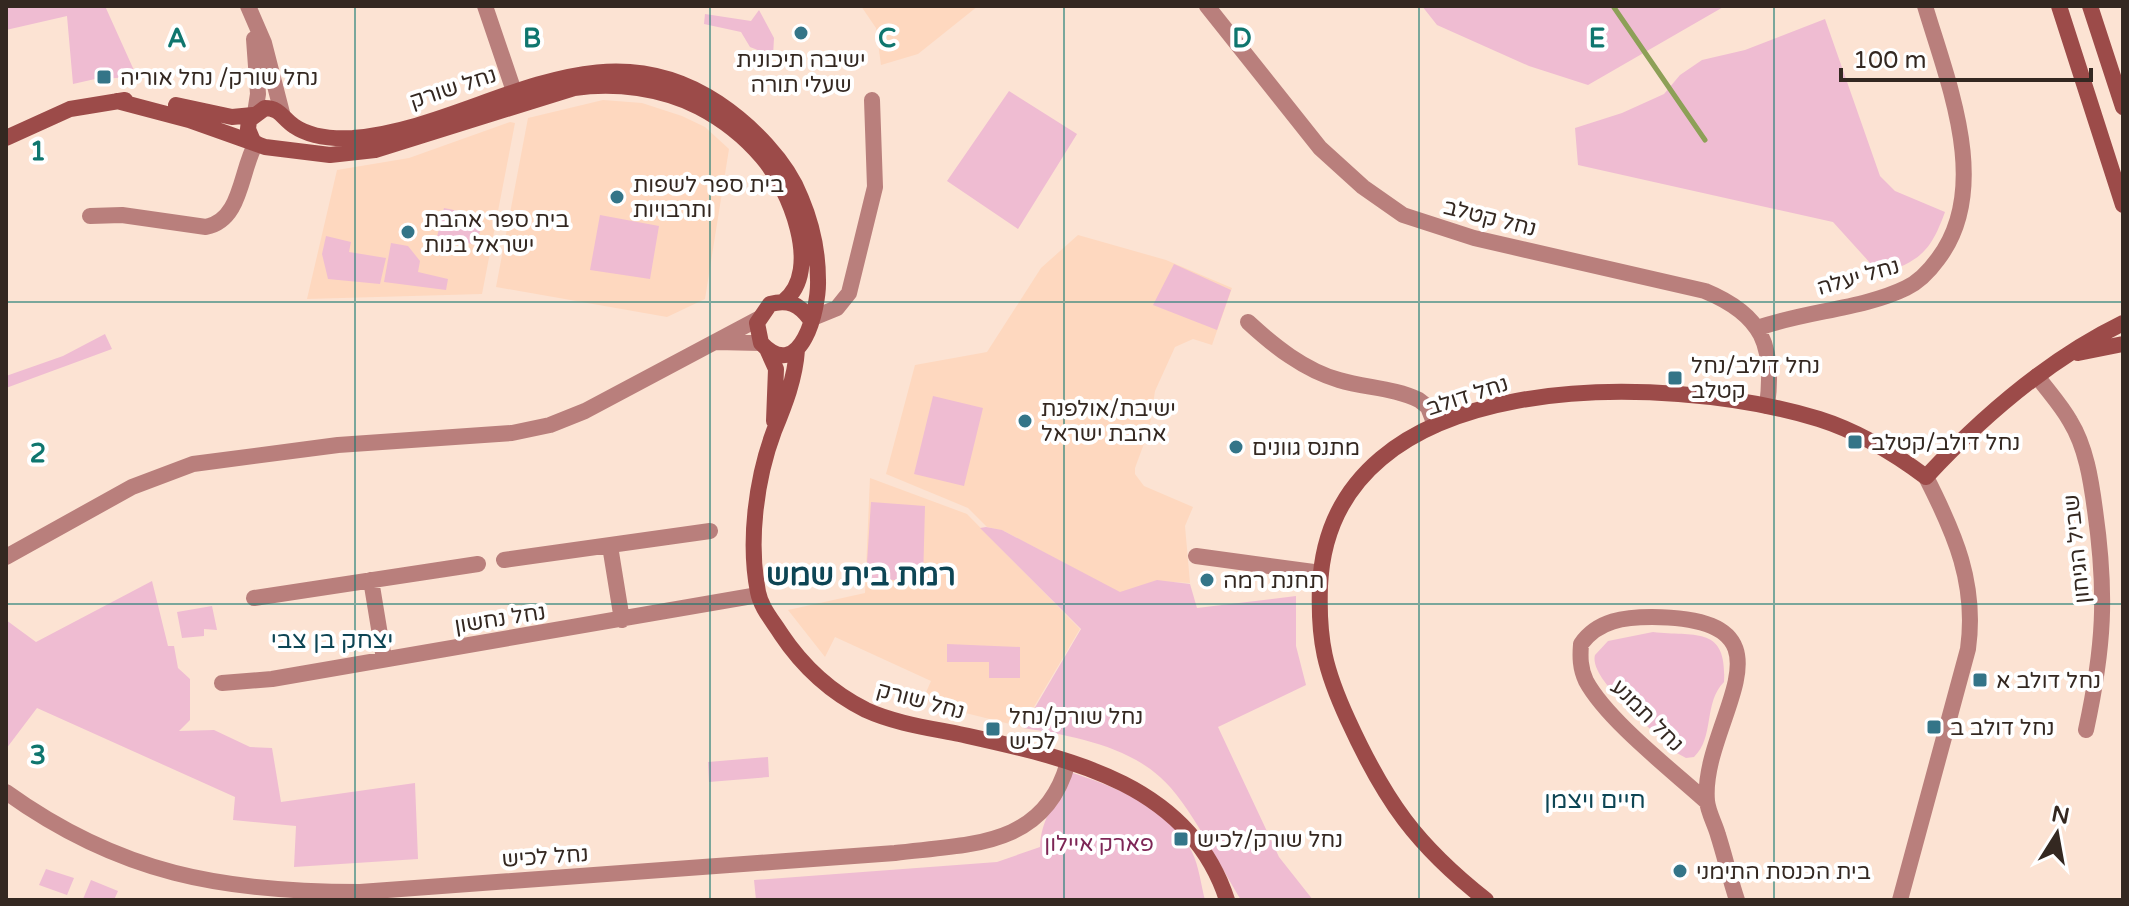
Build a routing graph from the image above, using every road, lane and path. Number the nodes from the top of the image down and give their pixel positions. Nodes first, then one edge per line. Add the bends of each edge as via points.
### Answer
1 (485, 6) edge
2 (1207, 6) edge
3 (1925, 6) edge
4 (2059, 6) edge
5 (2090, 6) edge
6 (248, 8) edge
7 (516, 96) junction
8 (872, 100) dead end
9 (117, 101) junction
10 (2123, 107) edge
11 (254, 114) junction
12 (283, 115) junction
13 (6, 138) edge
14 (260, 144) junction
15 (2123, 205) edge
16 (90, 216) dead end
17 (784, 301) junction
18 (758, 319) junction
19 (810, 319) junction
20 (1248, 322) dead end
21 (2123, 323) edge
22 (1758, 328) junction
23 (706, 344) junction
24 (2123, 344) edge
25 (764, 346) junction
26 (797, 350) junction
27 (2069, 355) junction
28 (2037, 376) junction
29 (1767, 406) junction
30 (1435, 425) junction
31 (775, 430) junction
32 (1926, 477) junction
33 (710, 531) dead end
34 (610, 546) junction
35 (1196, 556) dead end
36 (6, 557) edge
37 (504, 560) dead end
38 (478, 564) dead end
39 (1321, 573) junction
40 (371, 580) junction
41 (758, 595) junction
42 (254, 598) dead end
43 (622, 620) junction
44 (384, 659) junction
45 (222, 683) dead end
46 (2086, 730) dead end
47 (1068, 762) junction
48 (1713, 764) junction
49 (1678, 776) junction
50 (6, 792) edge
51 (1707, 802) junction
52 (1227, 900) edge
53 (1486, 900) edge
54 (1737, 900) edge
55 (1900, 900) edge

1 - 7 street
2 - 22 street, נחל קטלב via 1320,148 1403,215 1474,238 1705,291 1738,307
3 - 22 street, נחל יעלה via 1966,173 1966,195 1954,235 1933,266 1904,289
4 - 15 street
5 - 10 street
6 - 11 street via 256,50
6 - 12 street via 264,43
7 - 12 street, נחל שורק via 351,138 306,132
7 - 14 street, נחל שורק via 352,154 319,155
7 - 17 street, נחל שורק via 625,86 681,100 714,116 763,158 794,219 801,275
7 - 19 street, נחל שורק via 571,76 627,71 686,85 722,106 770,151 801,195 817,261
8 - 19 street via 875,187 849,293 837,308
9 - 11 street, נחל שורק via 158,101 218,115
9 - 13 street, נחל שורק via 70,109
9 - 14 street, נחל שורק
11 - 12 street via 268,108
11 - 14 street via 248,129
12 - 14 street via 286,135
14 - 16 street via 247,157 229,215 215,225
17 - 18 street via 770,304
17 - 19 street via 800,307
18 - 23 street
18 - 25 street via 757,333
19 - 26 street via 808,336
20 - 30 street via 1311,369 1419,400
21 - 27 street
22 - 29 street via 1771,368
23 - 25 street
23 - 36 street via 550,425 193,464 132,487
24 - 27 street
25 - 26 street via 781,354
25 - 31 street via 776,369
26 - 31 street via 787,402
27 - 28 street
28 - 32 street
28 - 46 street, שביל הגיחון via 2076,433 2091,477 2099,533 2104,630
29 - 30 street, נחל דולב via 1680,393 1599,392 1521,400
29 - 32 street, נחל דולב via 1859,436
30 - 39 street, נחל דולב via 1391,452 1364,477 1331,531
31 - 41 street via 757,510
32 - 55 street via 1964,560 1972,621
33 - 34 street
34 - 37 street
34 - 43 street
35 - 39 street
38 - 40 street
39 - 53 street, נחל דולב via 1320,647 1325,669 1367,761 1421,844
40 - 42 street
40 - 44 street
41 - 43 street, נחל נחשון
41 - 47 street, נחל שורק via 804,667 867,710
43 - 44 street, נחל נחשון
44 - 45 street, נחל נחשון
47 - 50 street, נחל לכיש via 1062,785 1037,820 975,844 360,892 223,886 153,868 83,840
47 - 52 street, נחל שורק via 1144,792 1189,831
48 - 49 street via 1693,780
48 - 49 street, נחל תמנע via 1738,665 1730,638 1714,626 1655,617 1615,620 1581,644 1588,684
48 - 51 street, נחל תמנע
49 - 51 street, נחל תמנע
51 - 54 street, נחל תמנע

